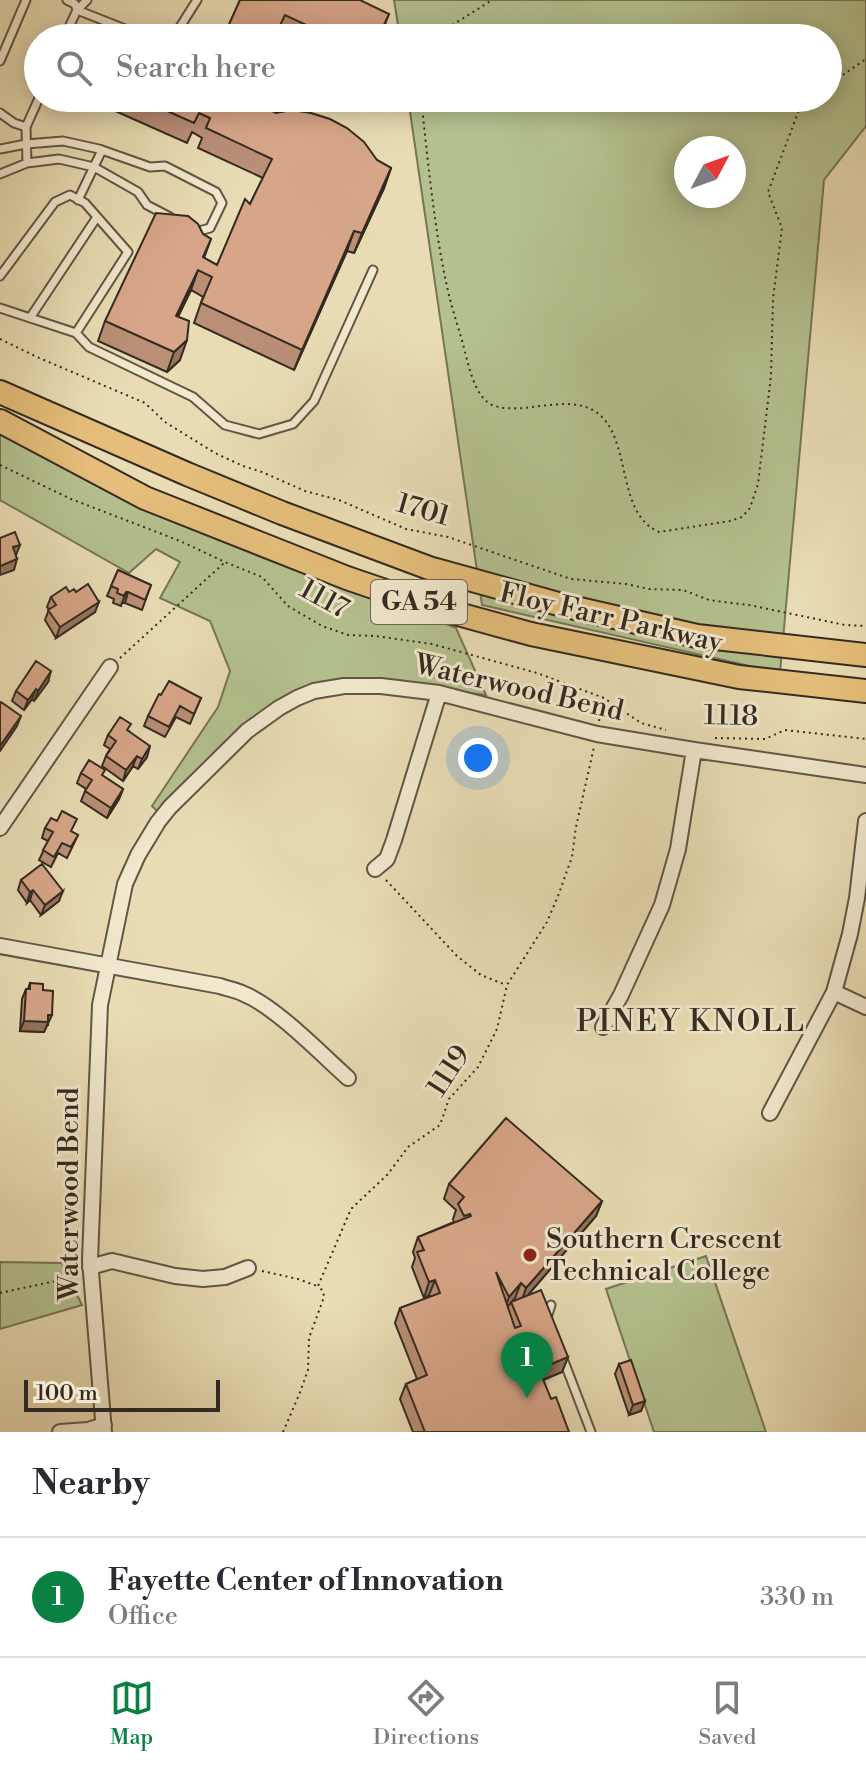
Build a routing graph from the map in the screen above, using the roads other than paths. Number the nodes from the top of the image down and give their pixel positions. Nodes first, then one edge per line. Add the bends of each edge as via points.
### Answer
1 (26, 0) edge
2 (67, 0) edge
3 (87, 0) edge
4 (197, 0) edge
5 (77, 10) junction
6 (70, 24) edge
7 (112, 24) edge
8 (182, 24) edge
9 (0, 61) edge
10 (33, 112) edge
11 (0, 113) edge
12 (26, 127) junction
13 (26, 144) junction
14 (0, 149) edge
15 (102, 150) junction
16 (27, 163) junction
17 (94, 167) junction
18 (0, 174) edge
19 (78, 200) junction
20 (97, 217) junction
21 (173, 218) edge
22 (186, 225) edge
23 (373, 270) dead end
24 (0, 276) edge
25 (0, 308) edge
26 (30, 318) junction
27 (76, 333) junction
28 (0, 392) edge
29 (0, 421) edge
30 (866, 655) edge
31 (110, 667) road end
32 (866, 691) edge
33 (439, 693) junction
34 (694, 750) junction
35 (866, 775) edge
36 (866, 821) edge
37 (0, 828) edge
38 (375, 869) road end
39 (0, 946) edge
40 (107, 964) junction
41 (834, 992) junction
42 (866, 1007) edge
43 (603, 1027) dead end
44 (348, 1078) dead end
45 (770, 1113) dead end
46 (248, 1268) road end
47 (91, 1272) junction
48 (551, 1305) edge
49 (552, 1332) edge
50 (558, 1346) edge
51 (104, 1428) edge
52 (60, 1432) edge
53 (591, 1432) edge

1 - 9 lane
2 - 5 lane
3 - 5 lane
4 - 8 lane
5 - 6 lane
5 - 7 lane
10 - 12 lane
11 - 12 lane
12 - 13 lane
13 - 14 lane
13 - 15 lane via 63,141
13 - 16 lane
15 - 17 lane
15 - 22 lane via 150,167 165,166 216,192 222,203 210,228 199,231
16 - 17 lane via 59,159
16 - 18 lane
17 - 19 lane
17 - 21 lane
19 - 20 lane
19 - 24 lane via 70,195 55,202
20 - 26 lane
20 - 27 lane via 128,252
23 - 27 lane via 314,401 293,424 259,434 225,425 193,397 89,347
25 - 26 lane
26 - 27 lane
28 - 30 main road, Floy Farr Parkway / GA 54 via 255,502 429,568 697,636
29 - 32 main road, Floy Farr Parkway / GA 54 via 145,498 429,606 531,634 739,677
31 - 37 street
33 - 34 street, Waterwood Bend via 597,734
33 - 38 street via 394,840 387,859
33 - 40 street, Waterwood Bend via 381,686 314,691 247,731 170,807 147,839 125,884
34 - 35 street, Waterwood Bend
34 - 43 street via 678,849 662,905
36 - 41 street via 857,898
39 - 40 street
40 - 44 street via 243,993 278,1016
40 - 47 street, Waterwood Bend via 100,1005
41 - 42 street
41 - 45 street
46 - 47 street via 203,1279 112,1261
47 - 51 street, Waterwood Bend
48 - 49 lane via 547,1318
50 - 53 lane
51 - 52 street

